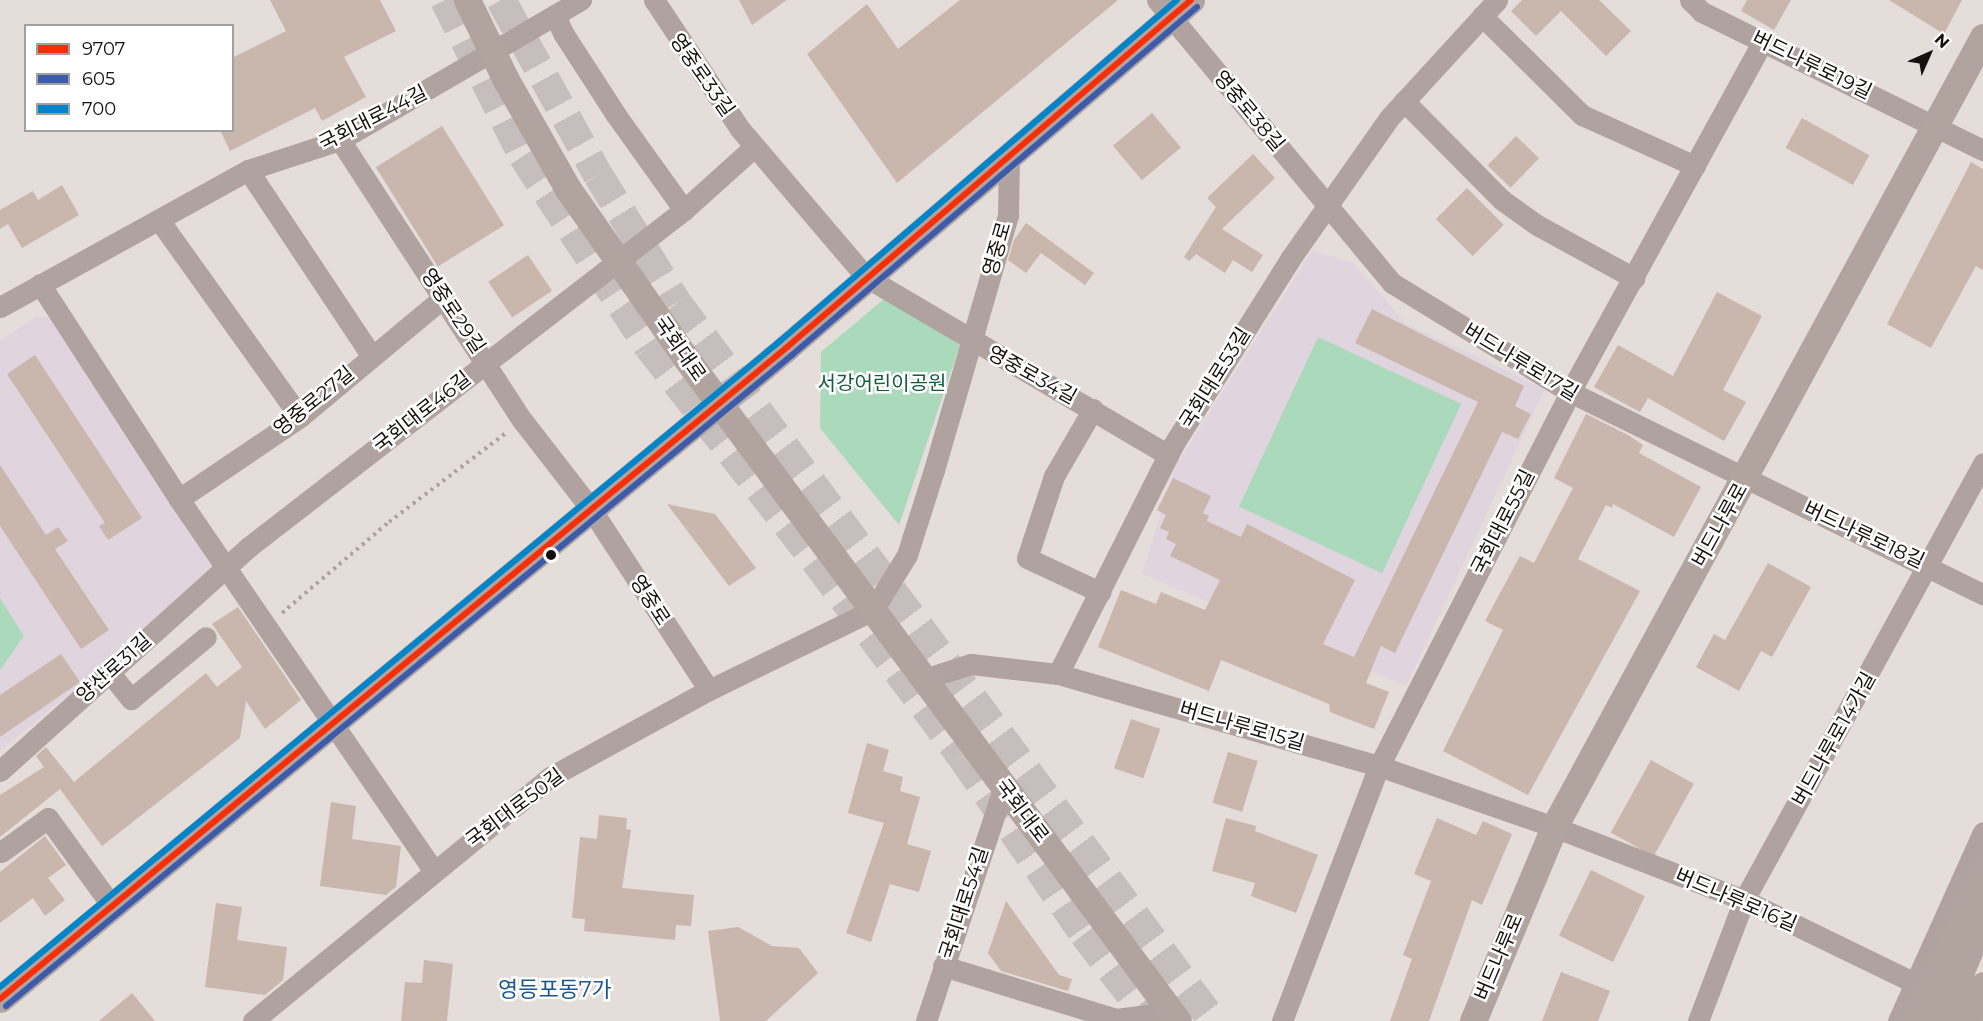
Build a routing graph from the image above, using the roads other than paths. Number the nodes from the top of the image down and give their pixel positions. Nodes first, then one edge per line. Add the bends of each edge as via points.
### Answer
1 (467, 0) edge
2 (581, 0) edge
3 (654, 0) edge
4 (1497, 0) edge
5 (1690, 0) edge
6 (1173, 6) edge
7 (555, 15) junction
8 (1482, 16) junction
9 (1983, 37) edge
10 (1763, 41) junction
11 (494, 54) junction
12 (1404, 101) junction
13 (1937, 125) junction
14 (340, 140) junction
15 (754, 147) junction
16 (1983, 150) edge
17 (1009, 155) junction
18 (1695, 166) junction
19 (248, 170) junction
20 (1328, 205) junction
21 (684, 210) junction
22 (159, 220) junction
23 (618, 260) junction
24 (866, 277) junction
25 (1634, 278) junction
26 (40, 284) junction
27 (444, 297) junction
28 (0, 307) edge
29 (970, 341) junction
30 (371, 355) junction
31 (487, 361) junction
32 (1570, 392) junction
33 (719, 403) junction
34 (1093, 409) junction
35 (300, 417) junction
36 (1168, 455) junction
37 (1983, 463) edge
38 (1745, 479) junction
39 (179, 499) junction
40 (591, 510) junction
41 (227, 566) junction
42 (1929, 566) junction
43 (1100, 592) junction
44 (1983, 594) edge
45 (873, 610) junction
46 (206, 637) dead end
47 (109, 672) junction
48 (1058, 674) junction
49 (924, 679) junction
50 (709, 690) junction
51 (335, 722) junction
52 (1379, 766) junction
53 (0, 771) edge
54 (1004, 786) junction
55 (1554, 827) junction
56 (1983, 832) edge
57 (1, 852) edge
58 (434, 871) junction
59 (1983, 873) edge
60 (1744, 900) junction
61 (112, 906) junction
62 (1983, 918) edge
63 (943, 966) junction
64 (1913, 982) junction
65 (1983, 985) edge
66 (0, 999) edge
67 (1174, 1016) edge
68 (253, 1021) edge
69 (926, 1021) edge
70 (1282, 1021) edge
71 (1473, 1021) edge
72 (1698, 1021) edge
73 (1898, 1021) edge
74 (1915, 1021) edge
75 (1941, 1021) edge
76 (1967, 1021) edge

1 - 11 main road, 국회대로
2 - 7 street
3 - 15 street, 영중로33길
4 - 8 street, 국회대로53길
5 - 10 street, 버드나루로19길 via 1702,12
6 - 17 main road
6 - 20 street, 영중로38길
7 - 11 street
7 - 21 street via 610,106
8 - 12 street, 국회대로53길
8 - 18 street via 1582,115
9 - 13 main road, 버드나루로
10 - 13 street, 버드나루로19길
10 - 18 street, 국회대로55길
11 - 14 street, 국회대로44길
11 - 23 main road, 국회대로 via 568,189
12 - 20 street, 국회대로53길
12 - 25 street via 1502,200 1537,225
13 - 16 street, 버드나루로19길
13 - 38 main road, 버드나루로
14 - 19 street, 국회대로44길
14 - 27 street, 영중로29길
15 - 21 street
15 - 24 street, 영중로33길
17 - 24 main road
17 - 29 street, 영중로 via 1008,215
18 - 25 street, 국회대로55길
19 - 22 street, 국회대로44길
19 - 30 street
20 - 32 street, 버드나루로17길 via 1392,283
20 - 36 street, 국회대로53길
21 - 23 street
22 - 26 street, 국회대로44길
22 - 35 street
23 - 31 street, 국회대로46길
23 - 33 main road, 국회대로
24 - 29 street, 영중로34길
24 - 33 main road
25 - 32 street, 국회대로55길
26 - 28 street, 국회대로44길
26 - 39 street
27 - 30 street, 영중로27길
27 - 31 street, 영중로29길
29 - 34 street, 영중로34길
29 - 45 street, 영중로34길 via 907,555
30 - 35 street, 영중로27길
31 - 40 street, 영중로29길 via 522,420
31 - 41 street, 국회대로46길
32 - 38 street, 버드나루로17길
32 - 52 street, 국회대로55길
33 - 40 main road
33 - 45 main road, 국회대로
34 - 36 street, 영중로34길
34 - 43 street, 영중로34길 via 1054,476 1027,558
35 - 39 street, 영중로27길
36 - 43 street, 국회대로53길
37 - 42 street, 버드나루로14가길
38 - 42 street, 버드나루로18길
38 - 55 main road, 버드나루로
39 - 41 street
40 - 50 street, 영중로
40 - 51 main road
41 - 47 street, 양산로31길
41 - 51 street
42 - 44 street, 버드나루로18길
42 - 60 street, 버드나루로14가길
43 - 48 street, 국회대로53길
45 - 49 main road, 국회대로
45 - 50 street, 국회대로50길
46 - 47 street via 130,699
47 - 53 street, 양산로31길
48 - 49 street, 버드나루로15길 via 971,664
48 - 52 street, 버드나루로15길
49 - 54 main road, 국회대로
50 - 58 street, 국회대로50길 via 550,777
51 - 58 street
51 - 61 main road
52 - 55 street, 버드나루로15길
52 - 70 street, 국회대로55길
54 - 63 street, 국회대로54길
54 - 67 main road, 국회대로
55 - 60 street, 버드나루로16길
55 - 71 main road, 버드나루로
56 - 64 street
57 - 61 street via 48,818
58 - 68 street, 국회대로50길
59 - 74 main road
60 - 64 street, 버드나루로16길
60 - 72 street, 버드나루로14가길
61 - 66 main road
62 - 75 main road
63 - 67 street, 국회대로 via 1116,1019
63 - 69 street, 국회대로54길
64 - 73 street
65 - 76 main road

